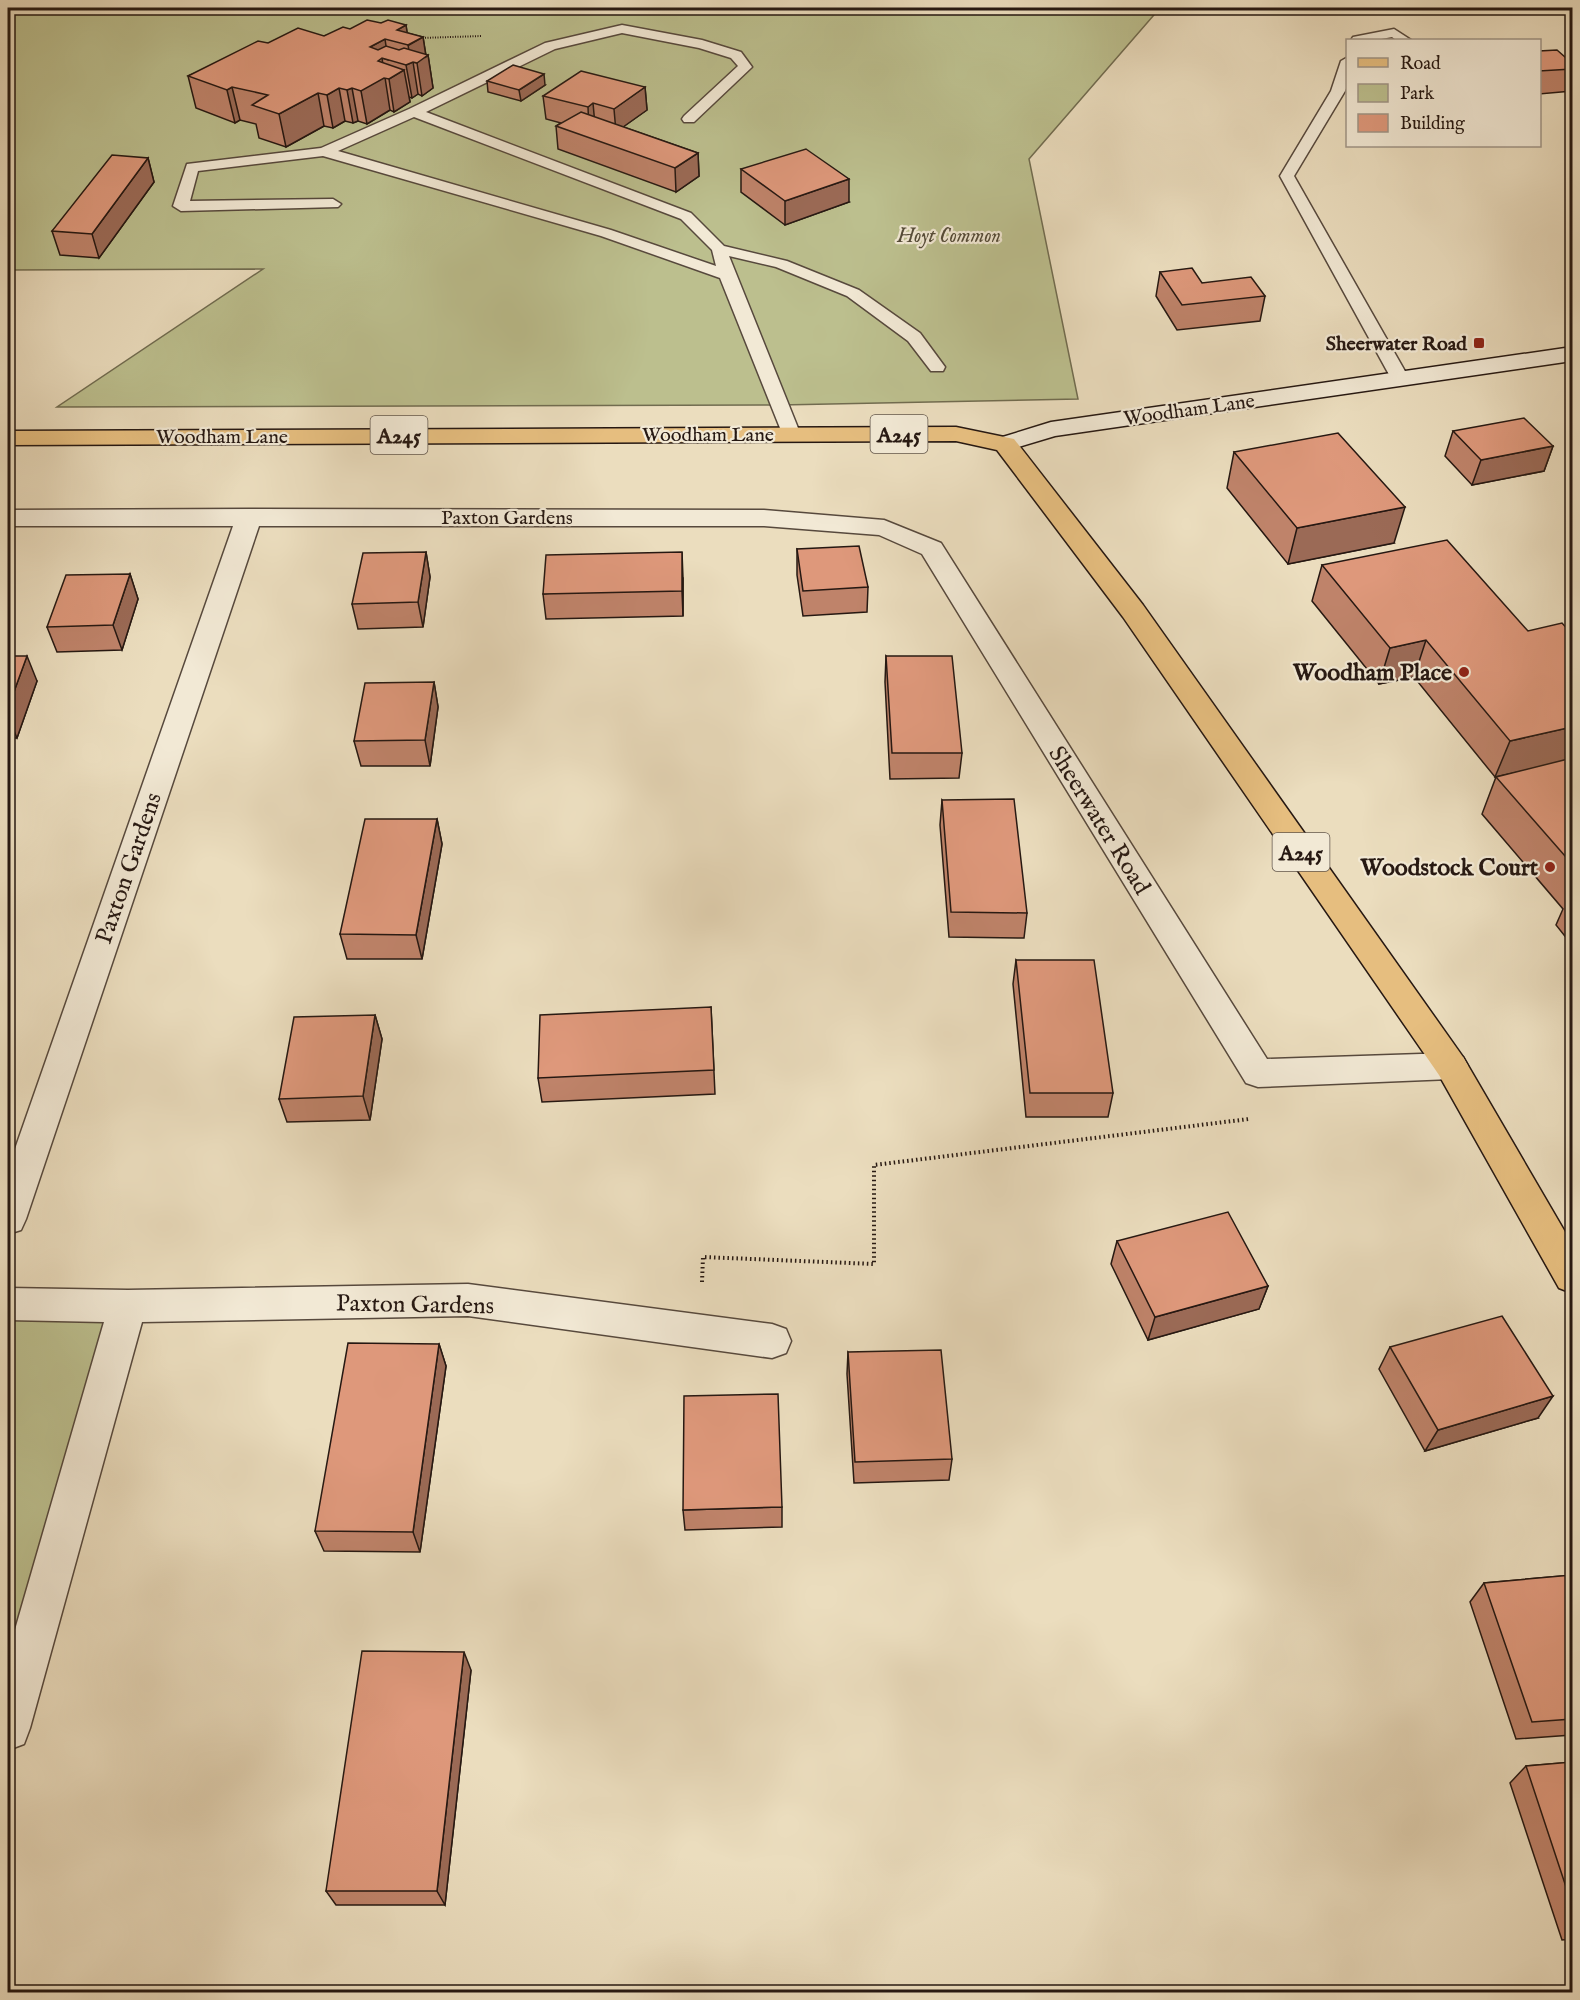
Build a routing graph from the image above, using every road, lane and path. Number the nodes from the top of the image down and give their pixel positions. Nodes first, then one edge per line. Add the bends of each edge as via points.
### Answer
1 (418, 38) edge
2 (1363, 39) edge
3 (1403, 39) edge
4 (525, 58) junction
5 (1346, 66) edge
6 (414, 112) junction
7 (688, 119) dead end
8 (324, 152) junction
9 (333, 204) dead end
10 (719, 249) junction
11 (726, 276) junction
12 (1572, 354) edge
13 (937, 367) dead end
14 (1401, 380) junction
15 (791, 433) junction
16 (8, 438) edge
17 (1005, 444) junction
18 (249, 517) junction
19 (8, 518) edge
20 (764, 518) joint
21 (1451, 1066) junction
22 (1258, 1073) junction
23 (8, 1219) edge
24 (1572, 1277) edge
25 (8, 1304) edge
26 (128, 1306) junction
27 (699, 1331) junction
28 (772, 1341) dead end
29 (8, 1728) edge

1 - 4 path via 469,35 514,40 528,45
2 - 3 lane via 1394,33
4 - 6 lane
4 - 7 lane via 550,46 622,29 702,44 736,55 745,67
5 - 14 lane via 1338,92 1287,176
6 - 8 lane
6 - 10 lane via 686,216
8 - 9 lane via 192,167 181,206
8 - 11 lane via 606,234
10 - 11 lane
10 - 13 lane via 781,264 853,293 914,338
11 - 15 lane
12 - 14 street, Woodham Lane
14 - 17 street, Woodham Lane via 1051,429
15 - 16 main road, Woodham Lane / A245
15 - 17 main road, Woodham Lane / A245 via 956,434
17 - 21 main road, A245 via 1133,611
18 - 19 street, Paxton Gardens
18 - 20 street, Paxton Gardens
18 - 23 street, Paxton Gardens
20 - 22 street, Sheerwater Road via 884,528 932,549
21 - 22 street
21 - 24 main road, A245
22 - 27 path via 1282,1115 874,1165 874,1264 703,1257
25 - 26 street, Paxton Gardens
26 - 27 street, Paxton Gardens via 468,1300
26 - 29 street
27 - 28 street, Paxton Gardens

